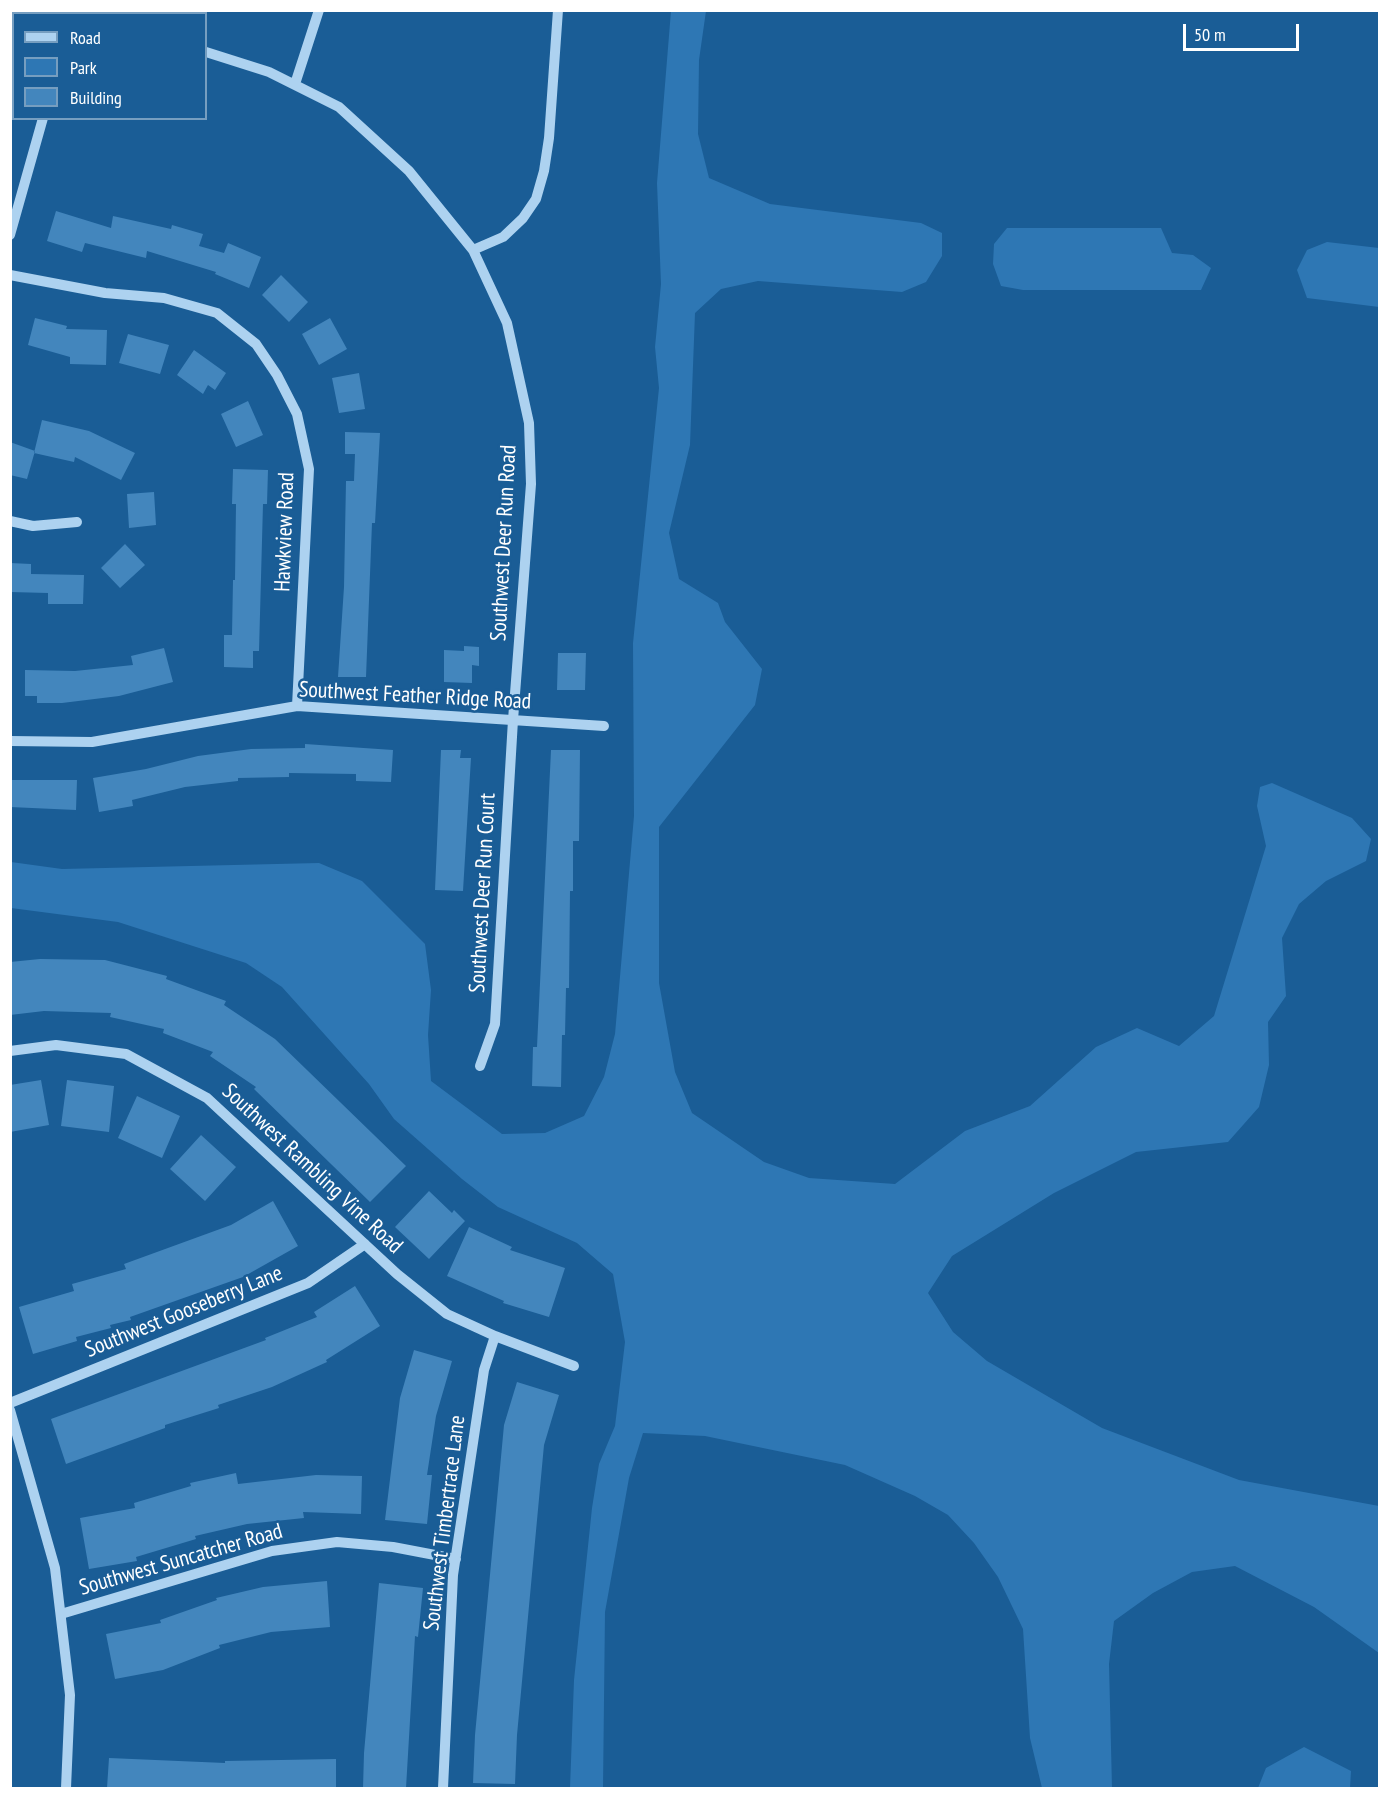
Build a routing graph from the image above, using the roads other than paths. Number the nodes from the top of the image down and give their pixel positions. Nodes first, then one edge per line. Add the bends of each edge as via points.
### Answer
1 (319, 10) edge
2 (558, 10) edge
3 (207, 52) edge
4 (295, 84) junction
5 (42, 120) edge
6 (10, 235) edge
7 (473, 250) junction
8 (10, 275) edge
9 (10, 520) edge
10 (77, 522) dead end
11 (297, 706) junction
12 (513, 720) junction
13 (604, 726) dead end
14 (10, 741) edge
15 (10, 1051) edge
16 (480, 1066) dead end
17 (365, 1244) junction
18 (495, 1336) junction
19 (574, 1366) dead end
20 (10, 1403) edge
21 (10, 1410) edge
22 (456, 1559) junction
23 (61, 1614) junction
24 (66, 1788) edge
25 (443, 1788) edge

1 - 4 street
2 - 7 street via 549,138 536,199 503,237
3 - 4 street, Southwest Deer Run Road
4 - 7 street, Southwest Deer Run Road via 339,107 409,171
5 - 6 street
7 - 12 street, Southwest Deer Run Road via 507,323 529,423 531,484
8 - 11 street, Hawkview Road via 105,293 164,298 217,313 256,344 277,375 297,414 309,469
9 - 10 street via 33,526
11 - 12 street, Southwest Feather Ridge Road
11 - 14 street, Southwest Feather Ridge Road via 92,742
12 - 13 street, Southwest Feather Ridge Road
12 - 16 street, Southwest Deer Run Court via 495,1024
15 - 17 street, Southwest Rambling Vine Road via 56,1045 126,1054 147,1065 207,1098
17 - 18 street, Southwest Rambling Vine Road via 447,1314
17 - 20 street, Southwest Gooseberry Lane via 308,1283
18 - 19 street, Southwest Rambling Vine Road
18 - 22 street, Southwest Timbertrace Lane via 484,1370
21 - 23 street via 55,1568
22 - 23 street, Southwest Suncatcher Road via 337,1542 272,1551
22 - 25 street, Southwest Timbertrace Lane
23 - 24 street via 70,1695

